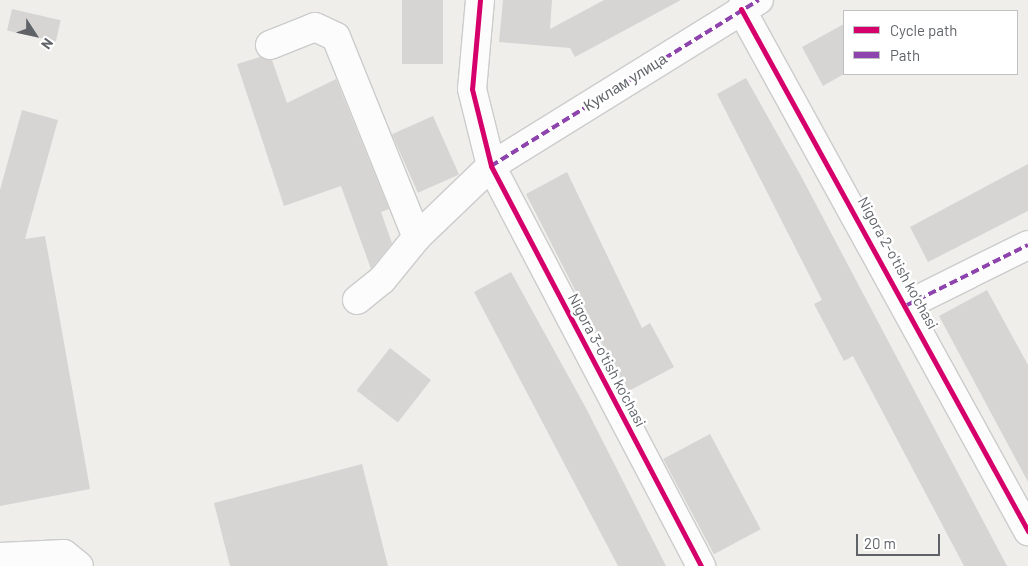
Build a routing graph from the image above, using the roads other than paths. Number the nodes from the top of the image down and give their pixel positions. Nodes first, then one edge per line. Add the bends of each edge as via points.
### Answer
1 (480, 0) edge
2 (750, 5) edge
3 (270, 45) dead end
4 (491, 166) junction
5 (417, 237) junction
6 (1028, 245) edge
7 (357, 300) dead end
8 (907, 305) junction
9 (1028, 531) edge
10 (0, 557) edge
11 (79, 566) edge
12 (701, 566) edge

1 - 4 street, Nigora 3-o'tish ko'chasi via 472,89
2 - 4 street, Куклам улица
2 - 8 street, Nigora 2-o'tish ko'chasi
3 - 5 street via 315,27 336,37
4 - 5 street, Куклам улица
4 - 12 street, Nigora 3-o'tish ko'chasi
5 - 7 street, Куклам улица via 382,280
6 - 8 street, Nigora 2-o'tish ko'chasi
8 - 9 street, Nigora 2-o'tish ko'chasi
10 - 11 street via 64,554

